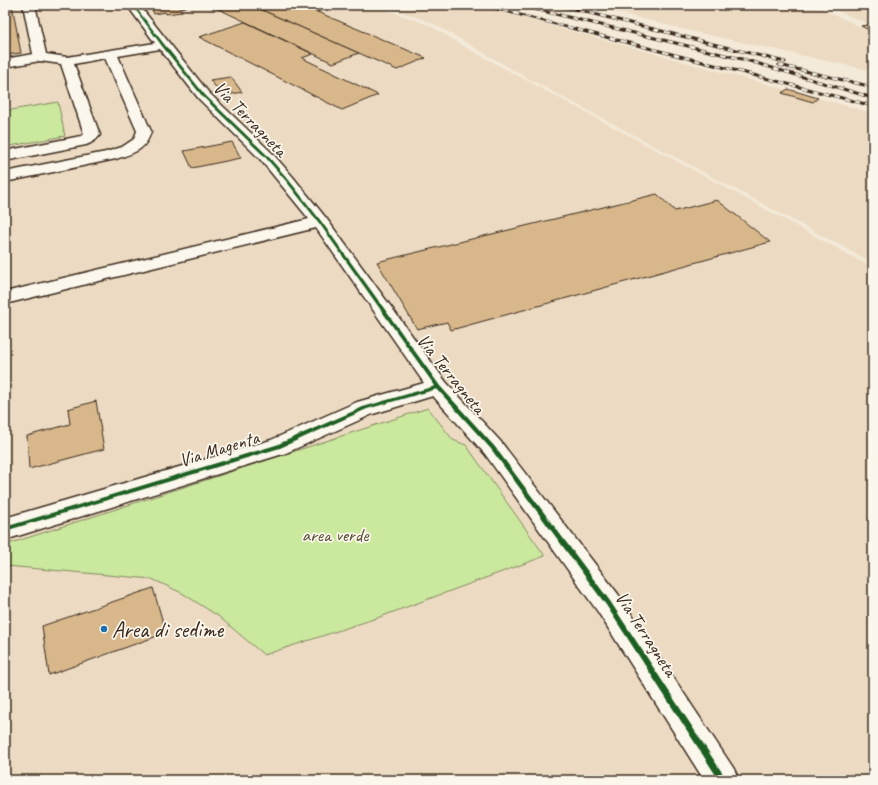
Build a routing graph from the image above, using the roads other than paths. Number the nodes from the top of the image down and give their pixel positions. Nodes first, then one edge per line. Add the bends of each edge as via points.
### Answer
1 (29, 5) edge
2 (133, 5) edge
3 (163, 46) junction
4 (110, 54) junction
5 (40, 57) junction
6 (67, 61) junction
7 (5, 63) edge
8 (5, 156) edge
9 (5, 177) edge
10 (320, 222) junction
11 (5, 298) edge
12 (438, 387) junction
13 (5, 529) edge
14 (723, 780) edge

1 - 5 street
2 - 3 street, Via Terragneta
3 - 4 street
3 - 10 street, Via Terragneta via 204,96 266,156
4 - 6 street
4 - 9 street via 144,131 141,141 127,150 110,156
5 - 6 street
5 - 7 street
6 - 8 street via 92,135 86,140
10 - 11 street
10 - 12 street, Via Terragneta
12 - 13 street, Via Magenta via 364,408 278,447
12 - 14 street, Via Terragneta via 493,448 608,603

